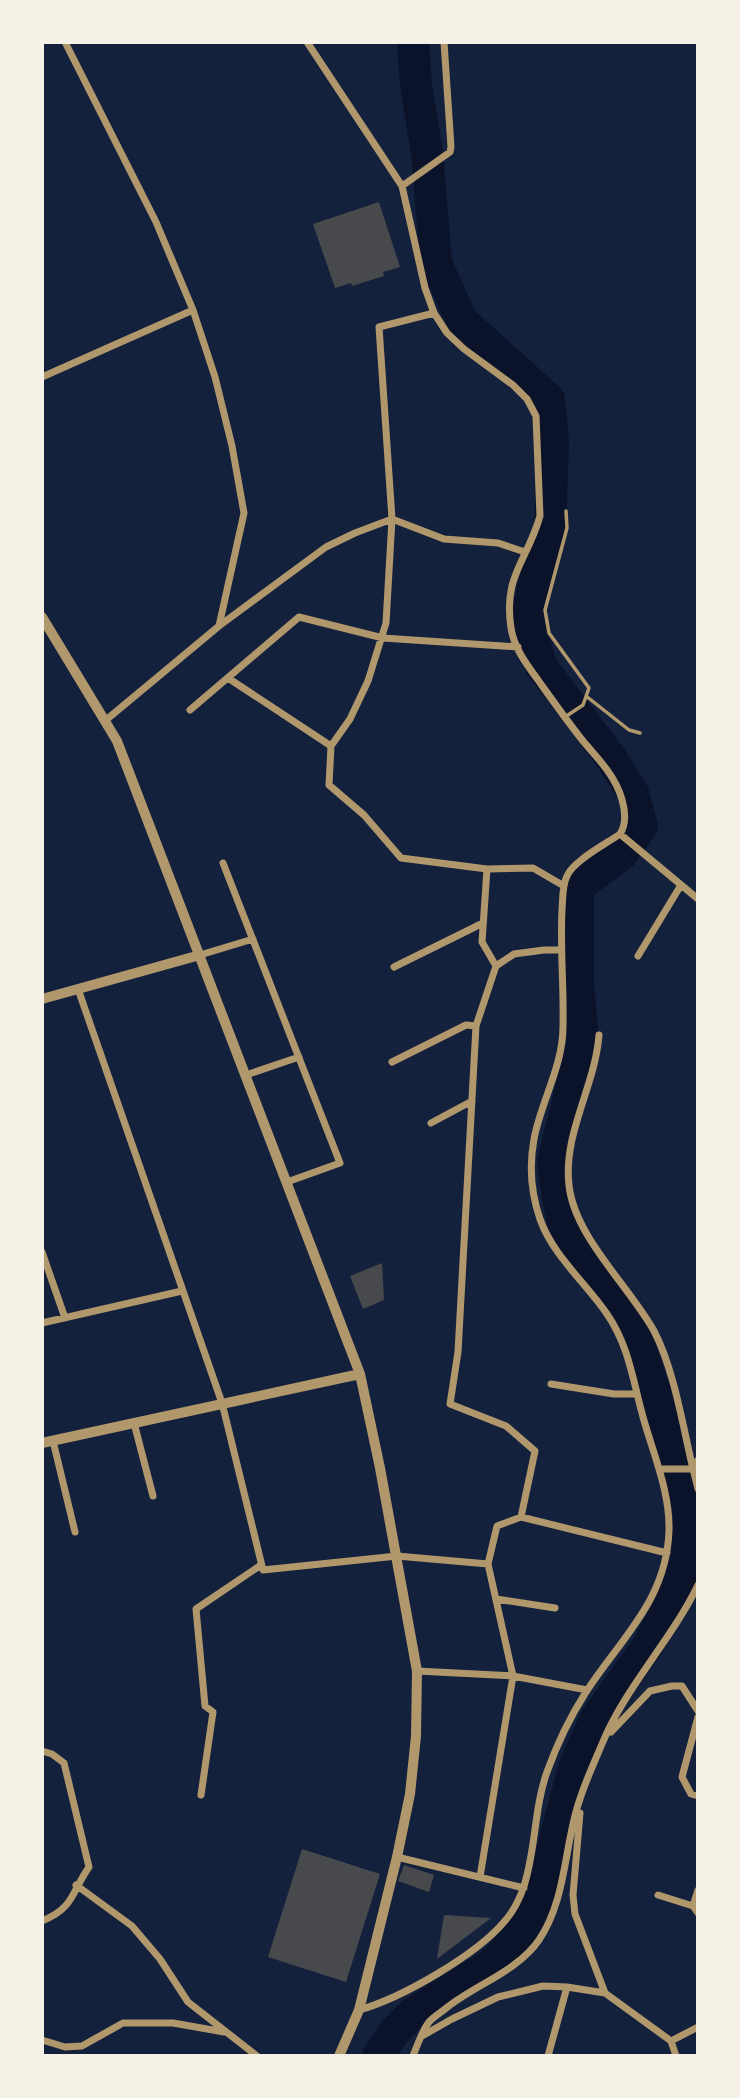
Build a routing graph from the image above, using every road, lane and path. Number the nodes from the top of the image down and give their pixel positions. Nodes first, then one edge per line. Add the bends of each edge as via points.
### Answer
1 (65, 42) edge
2 (307, 42) edge
3 (444, 42) edge
4 (402, 186) junction
5 (192, 310) junction
6 (434, 313) junction
7 (42, 377) edge
8 (566, 512) dead end
9 (391, 519) junction
10 (525, 552) junction
11 (42, 617) edge
12 (219, 626) junction
13 (383, 638) junction
14 (518, 648) junction
15 (229, 678) junction
16 (586, 696) junction
17 (190, 710) dead end
18 (567, 717) junction
19 (106, 720) junction
20 (640, 733) dead end
21 (331, 746) junction
22 (623, 836) junction
23 (223, 863) dead end
24 (487, 869) junction
25 (681, 885) junction
26 (564, 886) junction
27 (698, 899) edge
28 (483, 923) junction
29 (253, 939) junction
30 (560, 950) junction
31 (200, 955) junction
32 (638, 956) dead end
33 (496, 966) junction
34 (394, 967) dead end
35 (78, 989) junction
36 (42, 999) edge
37 (476, 1026) junction
38 (600, 1035) dead end
39 (299, 1057) junction
40 (392, 1062) dead end
41 (246, 1075) junction
42 (472, 1101) junction
43 (431, 1123) dead end
44 (287, 1182) junction
45 (42, 1252) edge
46 (182, 1291) junction
47 (65, 1318) junction
48 (42, 1323) edge
49 (360, 1374) junction
50 (551, 1384) dead end
51 (637, 1394) junction
52 (222, 1403) junction
53 (134, 1423) junction
54 (47, 1442) edge
55 (698, 1461) edge
56 (663, 1469) junction
57 (690, 1469) junction
58 (698, 1489) edge
59 (153, 1496) dead end
60 (521, 1517) junction
61 (75, 1532) dead end
62 (667, 1553) junction
63 (397, 1556) junction
64 (488, 1564) junction
65 (261, 1565) junction
66 (698, 1585) edge
67 (496, 1599) junction
68 (555, 1608) dead end
69 (417, 1671) junction
70 (513, 1676) junction
71 (587, 1690) junction
72 (698, 1711) edge
73 (698, 1717) edge
74 (603, 1741) junction
75 (42, 1751) edge
76 (581, 1794) junction
77 (201, 1795) dead end
78 (698, 1796) edge
79 (397, 1857) junction
80 (480, 1877) junction
81 (76, 1885) junction
82 (524, 1888) junction
83 (698, 1890) edge
84 (658, 1895) dead end
85 (693, 1906) junction
86 (698, 1913) edge
87 (42, 1921) edge
88 (567, 1987) junction
89 (605, 1993) junction
90 (359, 2010) junction
91 (698, 2027) edge
92 (225, 2032) junction
93 (422, 2037) junction
94 (42, 2040) edge
95 (671, 2041) junction
96 (257, 2056) edge
97 (339, 2056) edge
98 (413, 2056) edge
99 (548, 2056) edge
100 (676, 2056) edge

1 - 5 street via 156,222
2 - 4 street
3 - 4 street via 450,152
4 - 6 street
5 - 7 street
5 - 12 street via 233,446 244,513
6 - 9 street via 379,327
6 - 10 street via 464,349 520,392 536,416 540,516
8 - 16 lane via 568,528 545,610 549,633 589,688
9 - 10 street via 443,539 498,543
9 - 12 street via 326,547
9 - 13 street
10 - 14 street via 509,601
11 - 19 street
12 - 19 street
13 - 14 street
13 - 15 street via 299,617
13 - 21 street via 350,719
14 - 18 street
15 - 17 street
15 - 21 street
16 - 18 lane via 583,705
16 - 20 lane via 629,730
18 - 22 street via 614,780 625,813
19 - 31 street
21 - 24 street via 329,785 364,815 401,858
22 - 25 street
22 - 26 street via 568,872
23 - 29 street
24 - 26 street via 533,868
24 - 28 street
25 - 27 street
25 - 32 street
26 - 30 street
28 - 33 street via 482,942
28 - 34 street
29 - 31 street
29 - 39 street
30 - 33 street via 514,954
30 - 51 street via 564,1029 555,1078 535,1137 531,1181 541,1224 607,1314 626,1348
31 - 35 street
31 - 41 street
33 - 37 street
35 - 36 street
35 - 46 street
37 - 40 street via 466,1025
37 - 42 street
38 - 57 street via 570,1141 569,1188 588,1237 631,1295 664,1354
39 - 41 street
39 - 44 street via 340,1163
41 - 44 street
42 - 43 street
42 - 60 street via 458,1352 450,1404 506,1426 535,1451
44 - 49 street
45 - 47 street
46 - 47 street
46 - 52 street
47 - 48 street
49 - 52 street
49 - 63 street
50 - 51 street
51 - 56 street
52 - 53 street
52 - 65 street
53 - 54 street
53 - 59 street
54 - 61 street
55 - 57 street
56 - 57 street
56 - 62 street
57 - 58 street
60 - 62 street
60 - 64 street via 497,1526
62 - 71 street via 659,1584 646,1607
63 - 64 street
63 - 65 street via 263,1570
63 - 69 street
64 - 67 street
65 - 77 street via 196,1609 205,1706 213,1712
66 - 74 street via 628,1692
67 - 68 street
67 - 70 street
69 - 70 street
69 - 79 street via 410,1794
70 - 71 street
70 - 80 street
71 - 82 street via 547,1773
72 - 74 street via 682,1686 650,1691
73 - 78 street via 682,1777 691,1794
74 - 76 street
75 - 81 street via 64,1763 89,1867
76 - 89 street via 573,1895
76 - 93 street via 559,1893 538,1942 517,1962 454,2001 429,2022
79 - 80 street
79 - 90 street
80 - 82 street
81 - 87 street via 70,1905
81 - 92 street via 132,1926 188,2002
82 - 90 street via 504,1923 463,1957 382,2004
83 - 85 street
84 - 85 street
85 - 86 street
88 - 89 street
88 - 93 street via 543,1986 498,1997
88 - 99 street
89 - 95 street
90 - 97 street
91 - 95 street
92 - 94 street via 173,2023 123,2023 82,2046 65,2047
92 - 96 street
93 - 98 street
95 - 100 street

